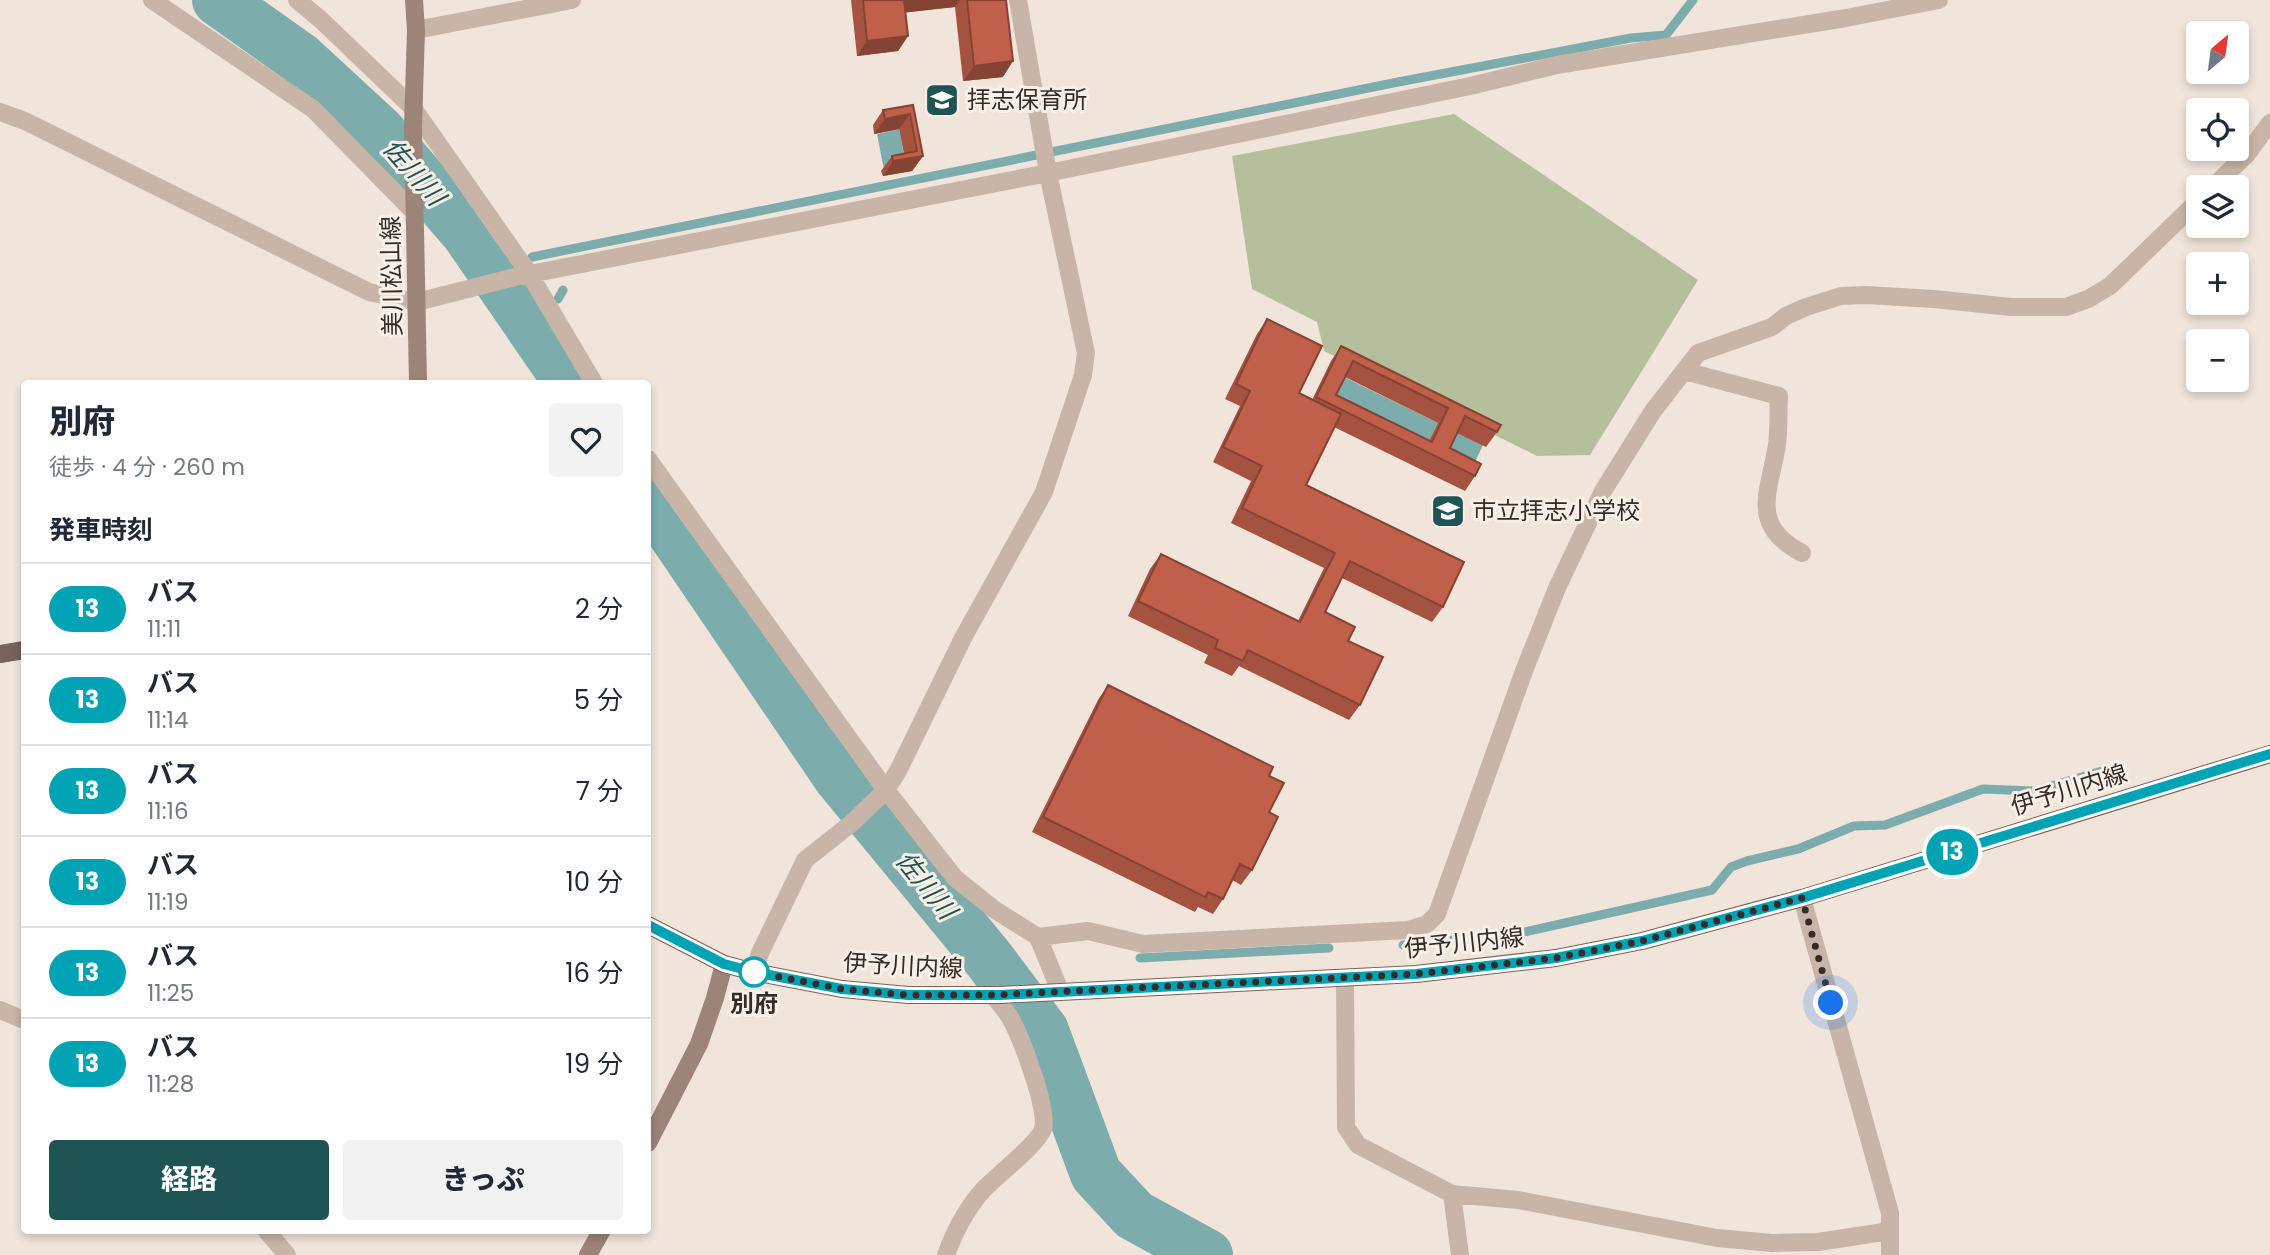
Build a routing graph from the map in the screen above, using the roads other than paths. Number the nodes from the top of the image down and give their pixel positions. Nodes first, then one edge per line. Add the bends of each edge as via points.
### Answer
1 (152, 0) edge
2 (297, 0) edge
3 (414, 0) edge
4 (572, 0) edge
5 (1018, 0) edge
6 (1939, 0) edge
7 (416, 30) junction
8 (413, 108) junction
9 (0, 112) edge
10 (2270, 123) edge
11 (1048, 173) junction
12 (2225, 175) edge
13 (415, 208) junction
14 (2186, 213) edge
15 (523, 276) junction
16 (417, 302) junction
17 (1684, 370) junction
18 (418, 380) edge
19 (592, 380) edge
20 (651, 463) edge
21 (1802, 553) dead end
22 (21, 650) edge
23 (0, 654) edge
24 (2270, 754) edge
25 (883, 792) junction
26 (1802, 898) junction
27 (651, 927) edge
28 (1038, 937) junction
29 (724, 964) junction
30 (754, 972) junction
31 (1345, 978) junction
32 (1052, 992) junction
33 (996, 995) junction
34 (0, 1010) edge
35 (21, 1019) edge
36 (651, 1137) edge
37 (1452, 1194) junction
38 (1890, 1231) junction
39 (269, 1234) edge
40 (600, 1234) edge
41 (949, 1254) edge
42 (287, 1255) edge
43 (588, 1255) edge
44 (1460, 1255) edge
45 (1890, 1255) edge

1 - 13 street via 313,109
2 - 8 street
3 - 7 main road, 美川松山線
4 - 7 street
5 - 11 street
6 - 11 street via 1557,65
7 - 8 main road, 美川松山線
8 - 13 main road, 美川松山線
8 - 15 street
9 - 16 street via 369,292
10 - 12 street
11 - 15 street
11 - 25 street via 1086,353 1083,375 1044,492
13 - 16 main road, 美川松山線
14 - 17 street via 2110,286 2066,307 1841,296 1698,353
15 - 16 street
15 - 19 street
16 - 18 main road, 美川松山線
17 - 21 street via 1779,396 1777,445 1765,508 1776,532
17 - 28 street via 1603,491 1557,587 1437,914 1427,924 1408,930 1143,944 1088,931
20 - 25 street
22 - 23 main road
24 - 26 main road, 伊予川内線
25 - 28 street via 955,878
25 - 30 street via 805,860
26 - 31 main road, 伊予川内線 via 1642,941 1556,958
26 - 38 street via 1890,1213
27 - 29 main road, 伊予川内線
28 - 32 street
29 - 30 main road, 伊予川内線
29 - 36 main road via 699,1044
30 - 33 main road, 伊予川内線 via 842,989
31 - 32 main road, 伊予川内線
31 - 37 street via 1346,1127 1358,1145
32 - 33 main road, 伊予川内線
33 - 41 street via 1019,1037 1041,1100 1043,1129 982,1191 963,1219
34 - 35 street
37 - 38 street via 1518,1200 1717,1238 1818,1242
37 - 44 street
38 - 45 street
39 - 42 street
40 - 43 main road

